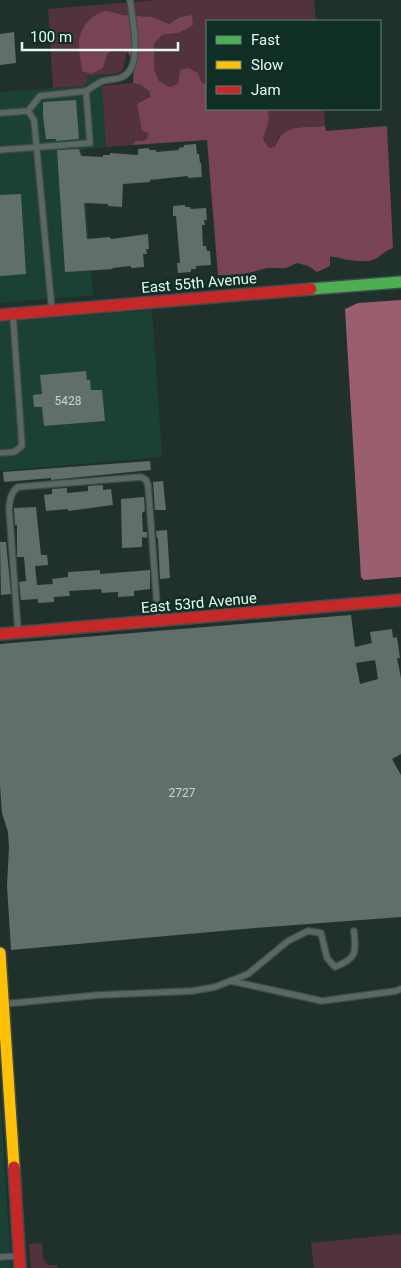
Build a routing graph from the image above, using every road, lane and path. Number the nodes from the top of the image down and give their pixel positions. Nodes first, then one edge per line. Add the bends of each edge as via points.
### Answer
1 (130, 0) edge
2 (86, 91) junction
3 (28, 111) junction
4 (0, 113) edge
5 (37, 148) junction
6 (0, 150) edge
7 (401, 282) edge
8 (52, 311) junction
9 (12, 314) junction
10 (0, 315) edge
11 (0, 453) edge
12 (401, 600) edge
13 (158, 621) junction
14 (18, 633) junction
15 (0, 634) edge
16 (354, 931) dead end
17 (0, 953) edge
18 (232, 980) junction
19 (401, 989) edge
20 (3, 1004) junction
21 (2, 1026) edge
22 (3, 1044) edge
23 (19, 1256) junction
24 (0, 1257) edge
25 (20, 1268) edge

1 - 2 lane via 135,36 130,71 123,77 103,81
2 - 3 lane via 40,96
2 - 5 lane via 90,143
3 - 4 lane
3 - 5 lane via 34,120
5 - 6 lane
5 - 8 lane
7 - 8 street, East 55th Avenue
8 - 9 street, East 55th Avenue
9 - 10 street, East 55th Avenue
9 - 11 lane via 22,446 14,452
12 - 13 street, East 53rd Avenue
13 - 14 street, East 53rd Avenue
13 - 14 lane via 146,480 141,477 18,487 13,491 9,508
14 - 15 street, East 53rd Avenue
16 - 18 lane via 356,950 350,961 335,967 327,958 321,933 308,931 288,941 248,974
17 - 20 street
18 - 19 lane via 322,1001
18 - 20 lane via 192,991 99,994
20 - 21 street
21 - 22 street
22 - 23 street
23 - 24 lane
23 - 25 street

